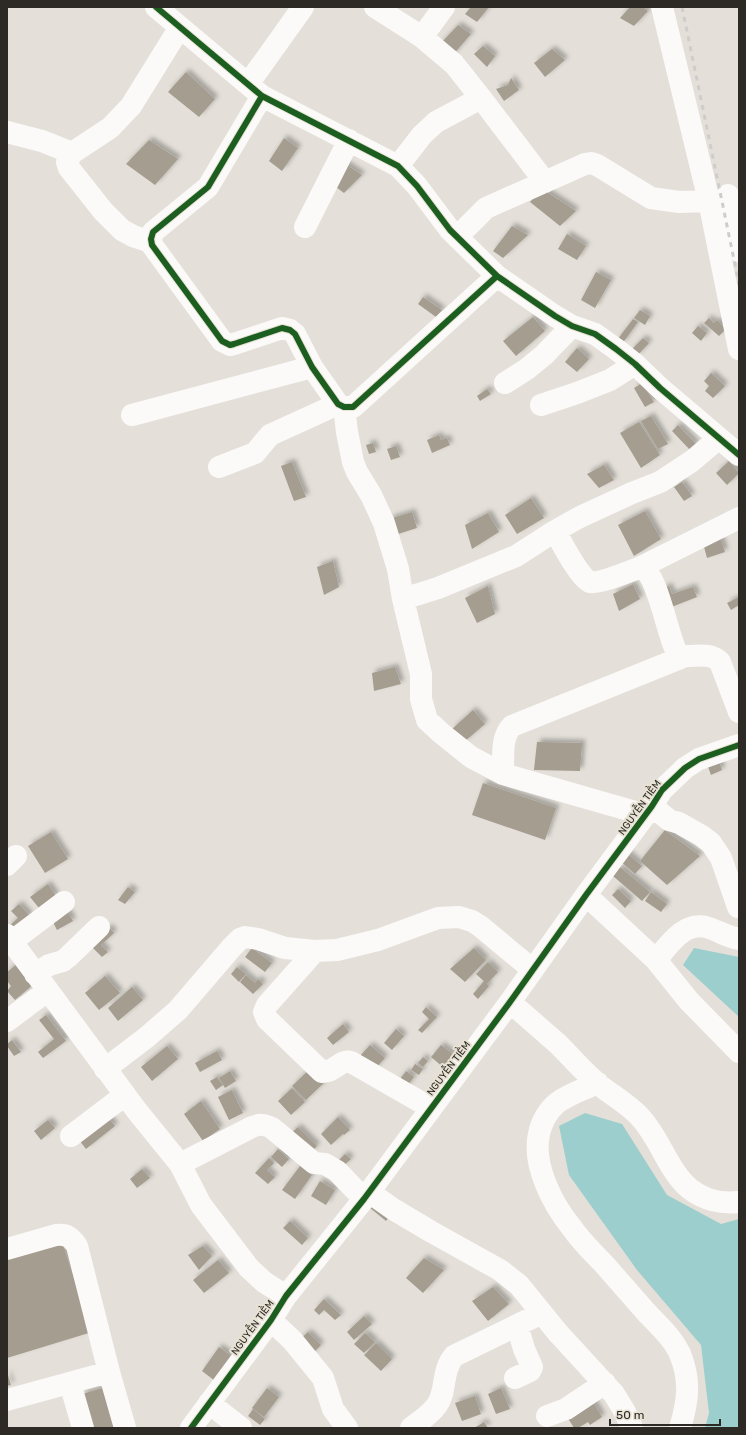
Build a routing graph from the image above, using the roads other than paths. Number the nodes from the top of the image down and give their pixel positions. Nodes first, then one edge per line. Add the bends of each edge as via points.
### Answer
1 (156, 7) edge
2 (303, 7) edge
3 (375, 7) edge
4 (444, 7) edge
5 (662, 7) edge
6 (180, 27) junction
7 (422, 37) junction
8 (255, 90) junction
9 (481, 98) junction
10 (7, 132) edge
11 (349, 140) junction
12 (72, 152) junction
13 (398, 166) junction
14 (545, 182) junction
15 (718, 198) junction
16 (305, 227) dead end
17 (457, 237) junction
18 (151, 242) junction
19 (739, 251) edge
20 (497, 276) junction
21 (572, 326) junction
22 (739, 349) edge
23 (635, 364) junction
24 (312, 367) junction
25 (505, 383) dead end
26 (541, 404) dead end
27 (341, 406) junction
28 (132, 415) dead end
29 (719, 438) junction
30 (739, 455) edge
31 (219, 467) dead end
32 (739, 518) edge
33 (555, 531) junction
34 (641, 567) junction
35 (403, 599) junction
36 (683, 657) junction
37 (739, 712) edge
38 (739, 746) edge
39 (503, 774) junction
40 (649, 810) junction
41 (586, 895) junction
42 (64, 902) dead end
43 (738, 907) dead end
44 (99, 927) dead end
45 (739, 939) edge
46 (9, 940) edge
47 (315, 951) junction
48 (656, 960) junction
49 (533, 970) junction
50 (41, 982) junction
51 (510, 1002) junction
52 (7, 1021) edge
53 (739, 1052) edge
54 (105, 1069) junction
55 (598, 1083) junction
56 (125, 1095) junction
57 (431, 1108) junction
58 (70, 1136) dead end
59 (180, 1164) junction
60 (366, 1195) junction
61 (739, 1202) edge
62 (7, 1249) edge
63 (286, 1296) junction
64 (542, 1313) junction
65 (271, 1320) junction
66 (517, 1325) junction
67 (109, 1372) junction
68 (515, 1378) dead end
69 (70, 1382) junction
70 (605, 1382) junction
71 (7, 1400) edge
72 (209, 1403) junction
73 (547, 1416) dead end
74 (626, 1425) edge
75 (83, 1428) edge
76 (126, 1428) edge
77 (191, 1428) edge
78 (241, 1428) edge
79 (347, 1428) edge
80 (411, 1428) edge
81 (680, 1428) edge

1 - 6 street
2 - 8 street
3 - 7 street
4 - 7 street
5 - 15 street
6 - 8 street
6 - 12 street via 131,106 110,128
7 - 9 street via 454,64
8 - 11 street
8 - 18 street via 208,187 154,232
9 - 13 street via 436,122 422,135
9 - 14 street
10 - 12 street
11 - 13 street
11 - 16 street
12 - 18 street via 68,159 68,168 103,211 122,230
13 - 17 street via 418,186
14 - 15 street via 585,164 591,164 597,165 651,198 679,202
14 - 17 street via 486,208
15 - 19 street
15 - 22 street
17 - 20 street
18 - 24 street via 222,341 234,344 282,328 287,329 295,334
20 - 21 street
20 - 27 street via 356,405 349,408
21 - 23 street via 595,334
21 - 25 street via 544,355
23 - 26 street via 610,380
23 - 29 street
24 - 27 street
24 - 28 street
27 - 31 street via 270,435 255,453
27 - 35 street via 353,462 384,523 398,569
29 - 30 street
29 - 33 street via 692,461 660,482
32 - 34 street
33 - 34 street via 583,578 589,582 605,580
33 - 35 street via 516,556 438,588
34 - 36 street via 646,570 663,607 674,649
35 - 39 street via 421,674 422,699 427,720 472,756
36 - 37 street via 711,656 720,662
36 - 39 street via 512,726 504,741
38 - 40 street, NGUYỄN TIỀM via 699,759 685,768 662,790
39 - 40 street
40 - 41 street, NGUYỄN TIỀM
40 - 43 street via 679,823 711,843 721,858
41 - 48 street
41 - 49 street, NGUYỄN TIỀM
42 - 46 street
44 - 50 street via 63,961 49,965
45 - 48 street via 707,928 692,928 679,934
46 - 50 street
47 - 49 street via 362,945 438,918 459,917 480,926
47 - 54 street via 285,948 251,937 240,939 178,1010
47 - 57 street via 267,1005 264,1012 267,1019 322,1072 348,1061
48 - 53 street via 689,1001
49 - 51 street, NGUYỄN TIỀM
50 - 52 street
50 - 54 street
51 - 55 street
51 - 57 street, NGUYỄN TIỀM
54 - 56 street
55 - 61 street via 621,1099 640,1117 678,1176 690,1189 721,1202
55 - 81 street via 567,1097 551,1109 539,1131 538,1161 551,1195 571,1228 664,1331 679,1353 688,1387 686,1408
56 - 58 street
56 - 59 street
57 - 60 street, NGUYỄN TIỀM
59 - 60 street via 252,1127 266,1124 314,1163 325,1164
59 - 63 street via 201,1205 249,1268 264,1282
60 - 63 street, NGUYỄN TIỀM
60 - 64 street via 507,1274
62 - 67 street via 56,1235 63,1234 73,1239 77,1246
63 - 65 street, NGUYỄN TIỀM
64 - 66 street
64 - 70 street
65 - 72 street, NGUYỄN TIỀM
65 - 79 street via 293,1341 323,1378 333,1409
66 - 68 street via 532,1367 530,1371
66 - 80 street via 454,1356 446,1368 441,1398 437,1406
67 - 69 street
67 - 76 street
69 - 71 street
69 - 75 street
70 - 73 street via 566,1409
70 - 74 street via 614,1394
72 - 77 street, NGUYỄN TIỀM
72 - 78 street

